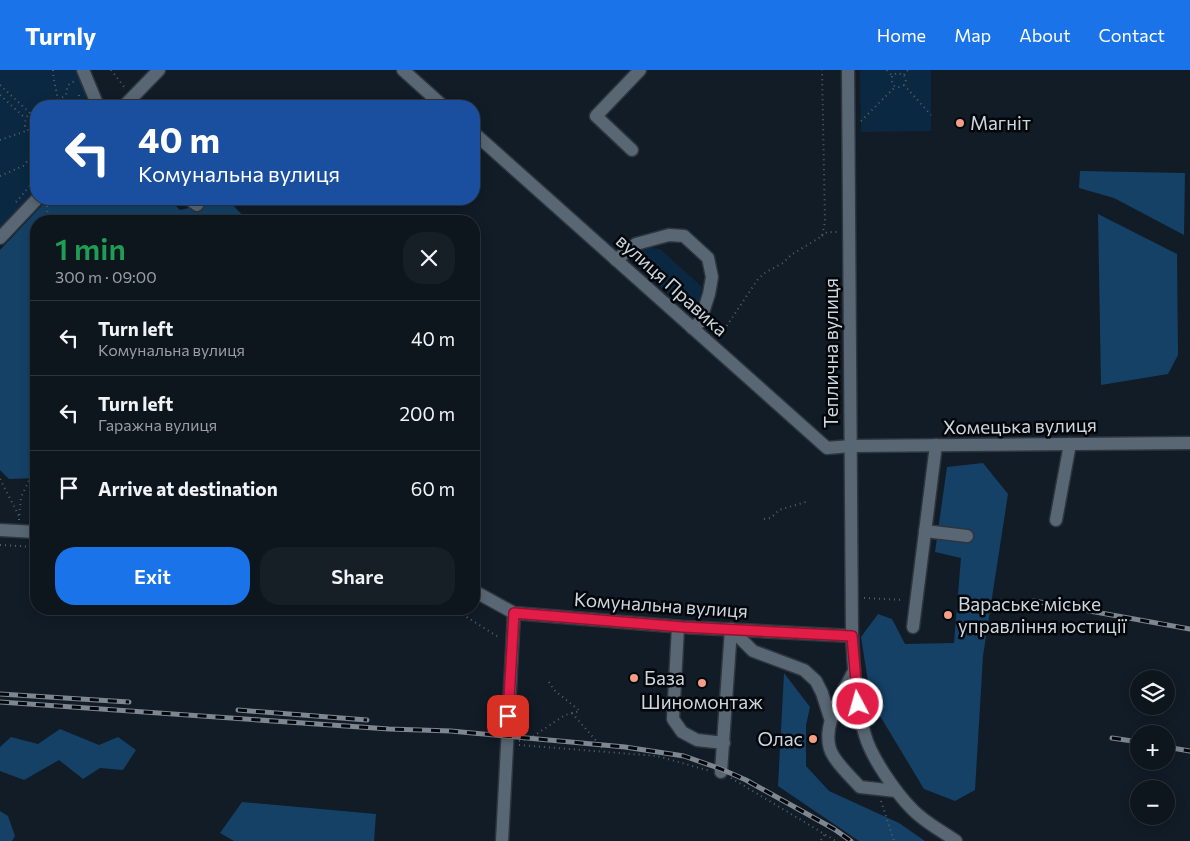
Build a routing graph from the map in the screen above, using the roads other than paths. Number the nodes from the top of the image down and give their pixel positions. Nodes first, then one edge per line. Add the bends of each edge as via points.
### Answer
1 (83, 70) edge
2 (159, 70) edge
3 (403, 70) edge
4 (640, 70) edge
5 (848, 70) edge
6 (96, 100) edge
7 (130, 100) edge
8 (436, 100) edge
9 (480, 138) edge
10 (632, 150) dead end
11 (31, 205) edge
12 (0, 238) edge
13 (616, 260) junction
14 (692, 328) junction
15 (1190, 442) edge
16 (1070, 444) junction
17 (936, 445) junction
18 (851, 446) junction
19 (1056, 520) dead end
20 (0, 530) edge
21 (30, 530) edge
22 (925, 530) junction
23 (966, 536) dead end
24 (480, 594) edge
25 (514, 613) junction
26 (678, 626) junction
27 (913, 627) dead end
28 (731, 629) junction
29 (852, 636) junction
30 (854, 671) junction
31 (830, 718) junction
32 (724, 743) junction
33 (721, 774) road end
34 (896, 791) junction
35 (502, 841) edge
36 (956, 841) edge

1 - 6 street
2 - 7 street
3 - 8 street
4 - 10 street via 596,116
5 - 18 street, Теплична вулиця
9 - 13 street, вулиця Правика
11 - 12 street
13 - 14 street, вулиця Правика
13 - 14 street via 636,244 669,235 684,236 708,258 712,276 700,322
14 - 18 street, вулиця Правика via 827,448
15 - 16 street, Хомецька вулиця
16 - 17 street, Хомецька вулиця
16 - 19 street
17 - 18 street, Хомецька вулиця
17 - 22 street
18 - 29 street, Теплична вулиця
20 - 21 street via 19,525
22 - 23 street
22 - 27 street
24 - 25 street, Комунальна вулиця
25 - 26 street, Комунальна вулиця
25 - 35 street
26 - 28 street, Комунальна вулиця
26 - 32 street via 673,719 682,732 697,740
28 - 29 street, Комунальна вулиця
28 - 31 street via 752,651 804,670 816,681
28 - 32 street
29 - 30 street, Теплична вулиця
30 - 31 street
30 - 34 street, Теплична вулиця via 865,737
31 - 34 street via 829,739 833,756 860,787
32 - 33 street
34 - 36 street, Теплична вулиця via 913,810

